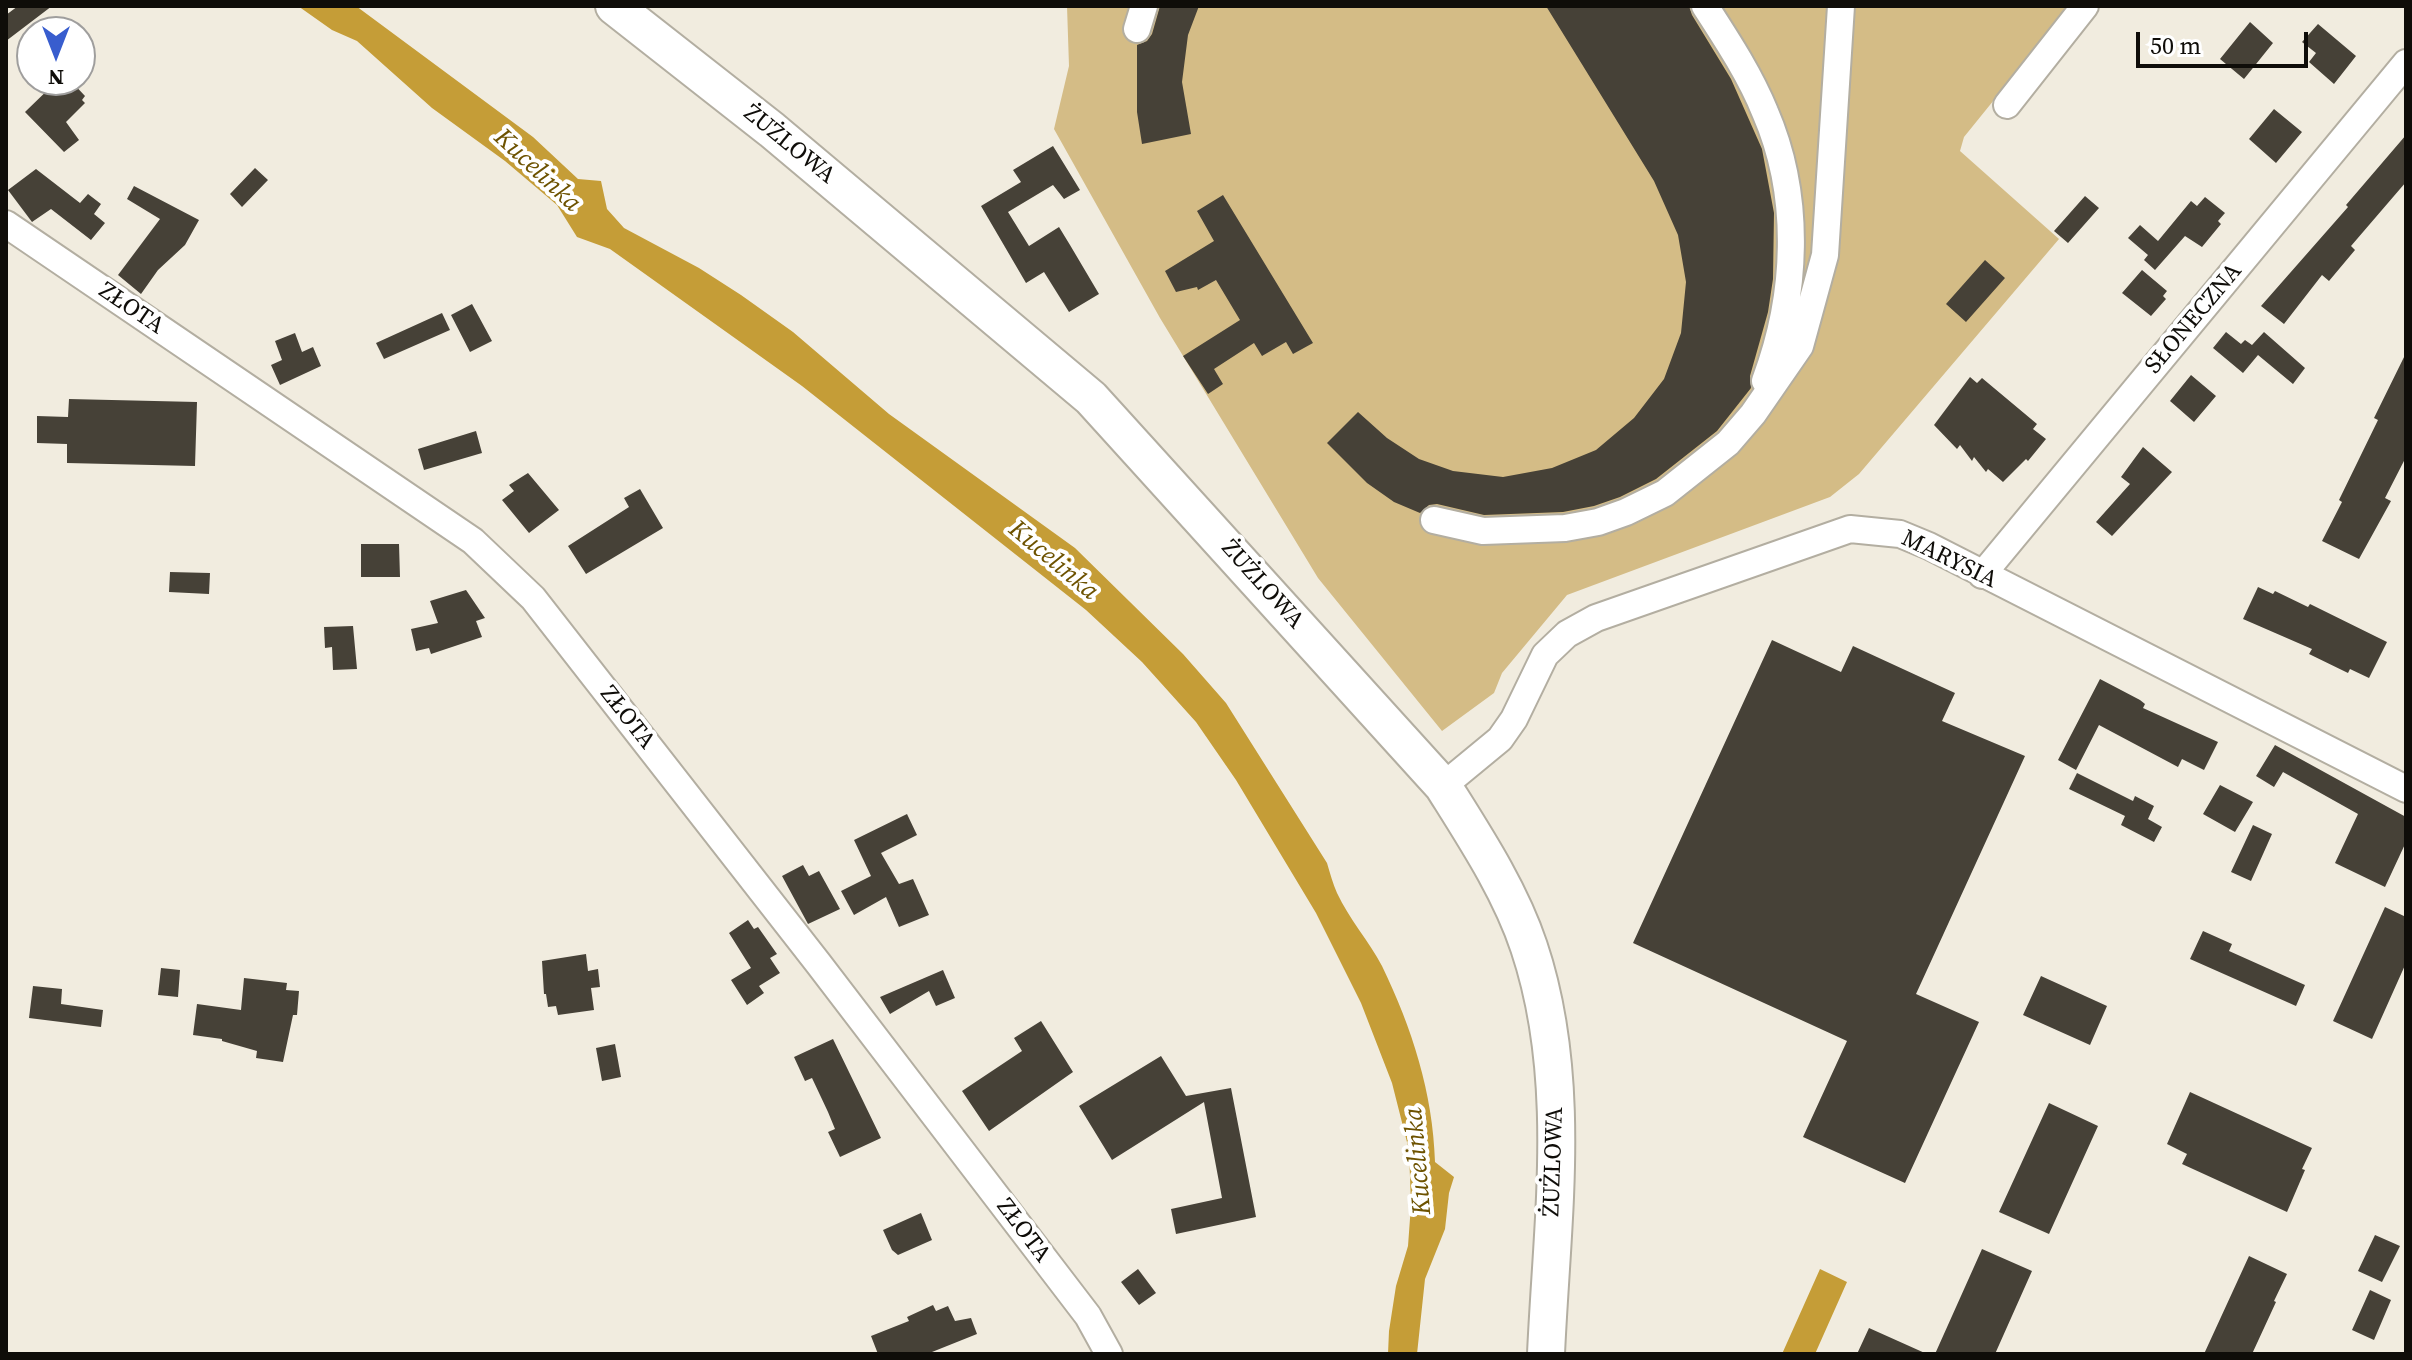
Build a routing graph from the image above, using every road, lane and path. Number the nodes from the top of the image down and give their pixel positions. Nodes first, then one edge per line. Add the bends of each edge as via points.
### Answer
1 (1705, 6) edge
2 (1841, 6) edge
3 (2085, 6) edge
4 (617, 7) edge
5 (2406, 63) edge
6 (2007, 105) dead end
7 (6, 224) edge
8 (1753, 414) junction
9 (1434, 520) dead end
10 (1982, 575) junction
11 (1443, 786) junction
12 (2406, 789) edge
13 (1109, 1354) edge
14 (1546, 1354) edge

1 - 8 street via 1765,111 1791,221 1781,333
2 - 8 street via 1825,255 1800,346
3 - 6 street
4 - 11 street, ŻUŻLOWA via 1091,398
5 - 10 street, SŁONECZNA
7 - 13 street, ZŁOTA via 473,541 533,598 1088,1316
8 - 9 street via 1728,443 1665,493 1598,522 1483,531
10 - 11 street, MARYSIA via 1900,534 1850,529 1596,618 1567,634 1545,655 1500,739
10 - 12 street, MARYSIA
11 - 14 street, ŻUŻLOWA via 1512,905 1548,1016 1557,1108

